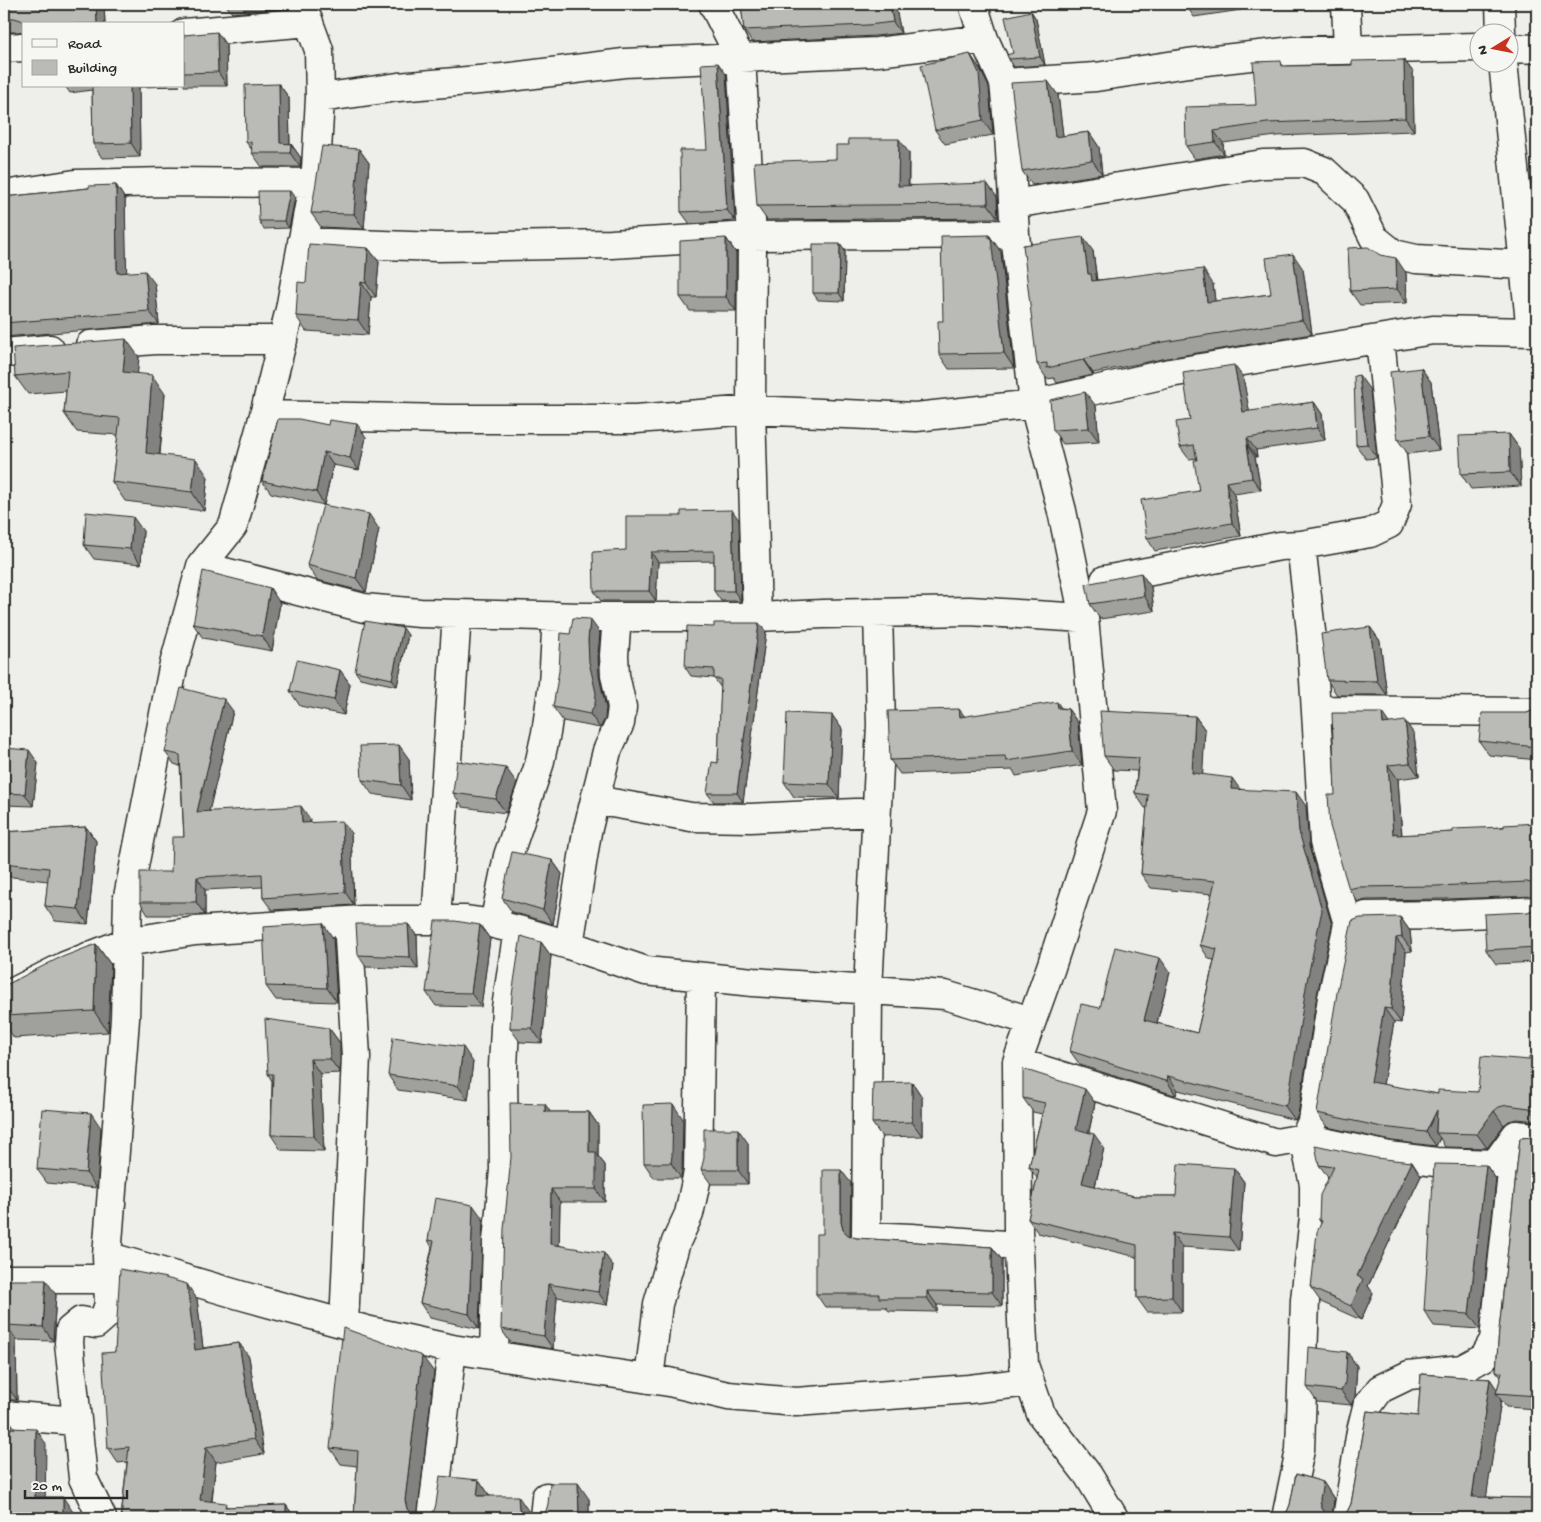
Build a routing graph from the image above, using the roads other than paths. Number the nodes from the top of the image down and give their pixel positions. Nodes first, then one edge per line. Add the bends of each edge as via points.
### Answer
1 (713, 4) edge
2 (974, 4) edge
3 (1346, 4) edge
4 (1500, 4) edge
5 (306, 13) edge
6 (1501, 22) edge
7 (185, 33) edge
8 (984, 39) junction
9 (22, 47) edge
10 (1468, 47) edge
11 (4, 48) edge
12 (1518, 48) edge
13 (1537, 49) edge
14 (1348, 50) junction
15 (741, 59) junction
16 (1504, 72) edge
17 (1004, 83) junction
18 (320, 98) junction
19 (313, 183) junction
20 (4, 196) edge
21 (1013, 204) junction
22 (1015, 234) junction
23 (752, 236) junction
24 (302, 242) junction
25 (1524, 265) junction
26 (1534, 332) edge
27 (1380, 339) junction
28 (283, 340) junction
29 (4, 353) edge
30 (1034, 404) junction
31 (751, 410) junction
32 (264, 415) junction
33 (1301, 545) junction
34 (201, 566) junction
35 (1077, 586) junction
36 (878, 613) junction
37 (457, 614) junction
38 (557, 616) junction
39 (757, 616) junction
40 (617, 617) junction
41 (1084, 618) junction
42 (1316, 710) junction
43 (1537, 712) edge
44 (595, 800) junction
45 (876, 812) junction
46 (1537, 911) edge
47 (436, 920) junction
48 (348, 921) junction
49 (1348, 924) junction
50 (506, 927) junction
51 (126, 942) junction
52 (569, 945) junction
53 (701, 977) junction
54 (868, 990) junction
55 (4, 998) edge
56 (1031, 1021) junction
57 (1017, 1062) junction
58 (1527, 1136) edge
59 (1304, 1138) junction
60 (1018, 1246) junction
61 (107, 1267) junction
62 (4, 1279) edge
63 (344, 1324) junction
64 (452, 1348) junction
65 (494, 1355) junction
66 (649, 1379) junction
67 (1030, 1382) junction
68 (4, 1415) edge
69 (76, 1421) junction
70 (102, 1518) edge
71 (432, 1518) edge
72 (1114, 1518) edge
73 (1286, 1518) edge
74 (1346, 1518) edge

1 - 15 street
2 - 8 street
3 - 14 street
4 - 6 street
5 - 7 street
5 - 18 street via 319,50
8 - 15 street via 877,52
8 - 17 street
9 - 11 street
10 - 14 street
12 - 13 street
14 - 17 street via 1294,51 1096,77
15 - 18 street via 624,63
15 - 23 street
16 - 25 street
17 - 21 street
18 - 19 street
19 - 20 street via 75,184
19 - 24 street
21 - 22 street
21 - 25 street via 1262,164 1304,163 1324,171 1355,200 1374,238 1394,254
22 - 23 street
22 - 30 street
23 - 24 street via 611,244 447,247
23 - 31 street
24 - 28 street
25 - 26 street
26 - 27 street via 1433,330
27 - 30 street via 1170,373
27 - 33 street via 1397,504 1389,524 1370,533
28 - 29 street via 155,340
28 - 32 street
30 - 31 street via 916,417
30 - 35 street
31 - 32 street via 636,419
31 - 39 street
32 - 34 street via 233,526
33 - 35 street via 1280,546
33 - 42 street
34 - 37 street via 364,608
34 - 51 street via 173,668 128,896
35 - 41 street
36 - 39 street
36 - 41 street via 969,611
36 - 45 street via 880,725
37 - 38 street
37 - 47 street
38 - 40 street
38 - 50 street via 546,734 539,765 508,856
39 - 40 street
40 - 44 street via 614,675 622,707 620,723 607,751
41 - 56 street via 1102,811
42 - 43 street
42 - 49 street via 1324,842
44 - 45 street via 691,817 750,818
44 - 52 street
45 - 54 street
46 - 49 street via 1366,916
47 - 48 street
47 - 50 street via 466,920
48 - 51 street via 195,931
48 - 63 street via 356,1057
49 - 59 street via 1332,998 1313,1120
50 - 52 street
50 - 65 street via 504,1170 497,1241
51 - 55 street via 65,966
51 - 61 street
52 - 53 street via 646,972
53 - 54 street
53 - 66 street via 698,1172 689,1214 676,1242 658,1304
54 - 56 street via 946,995
54 - 60 street via 866,1236
56 - 57 street
57 - 59 street via 1276,1143
57 - 60 street
58 - 59 street via 1495,1164 1398,1157
58 - 74 street via 1494,1340 1484,1357 1462,1369 1409,1375 1380,1388 1368,1407 1361,1431
59 - 73 street via 1314,1184 1314,1217 1305,1300 1300,1450
60 - 67 street via 1024,1365
61 - 62 street
61 - 63 street
61 - 69 street via 108,1304 105,1316 96,1324 81,1321 70,1330
63 - 64 street
64 - 65 street
64 - 71 street
65 - 66 street
66 - 67 street via 728,1396 796,1402
67 - 72 street via 1041,1414 1088,1475
68 - 69 street
69 - 70 street via 83,1478

